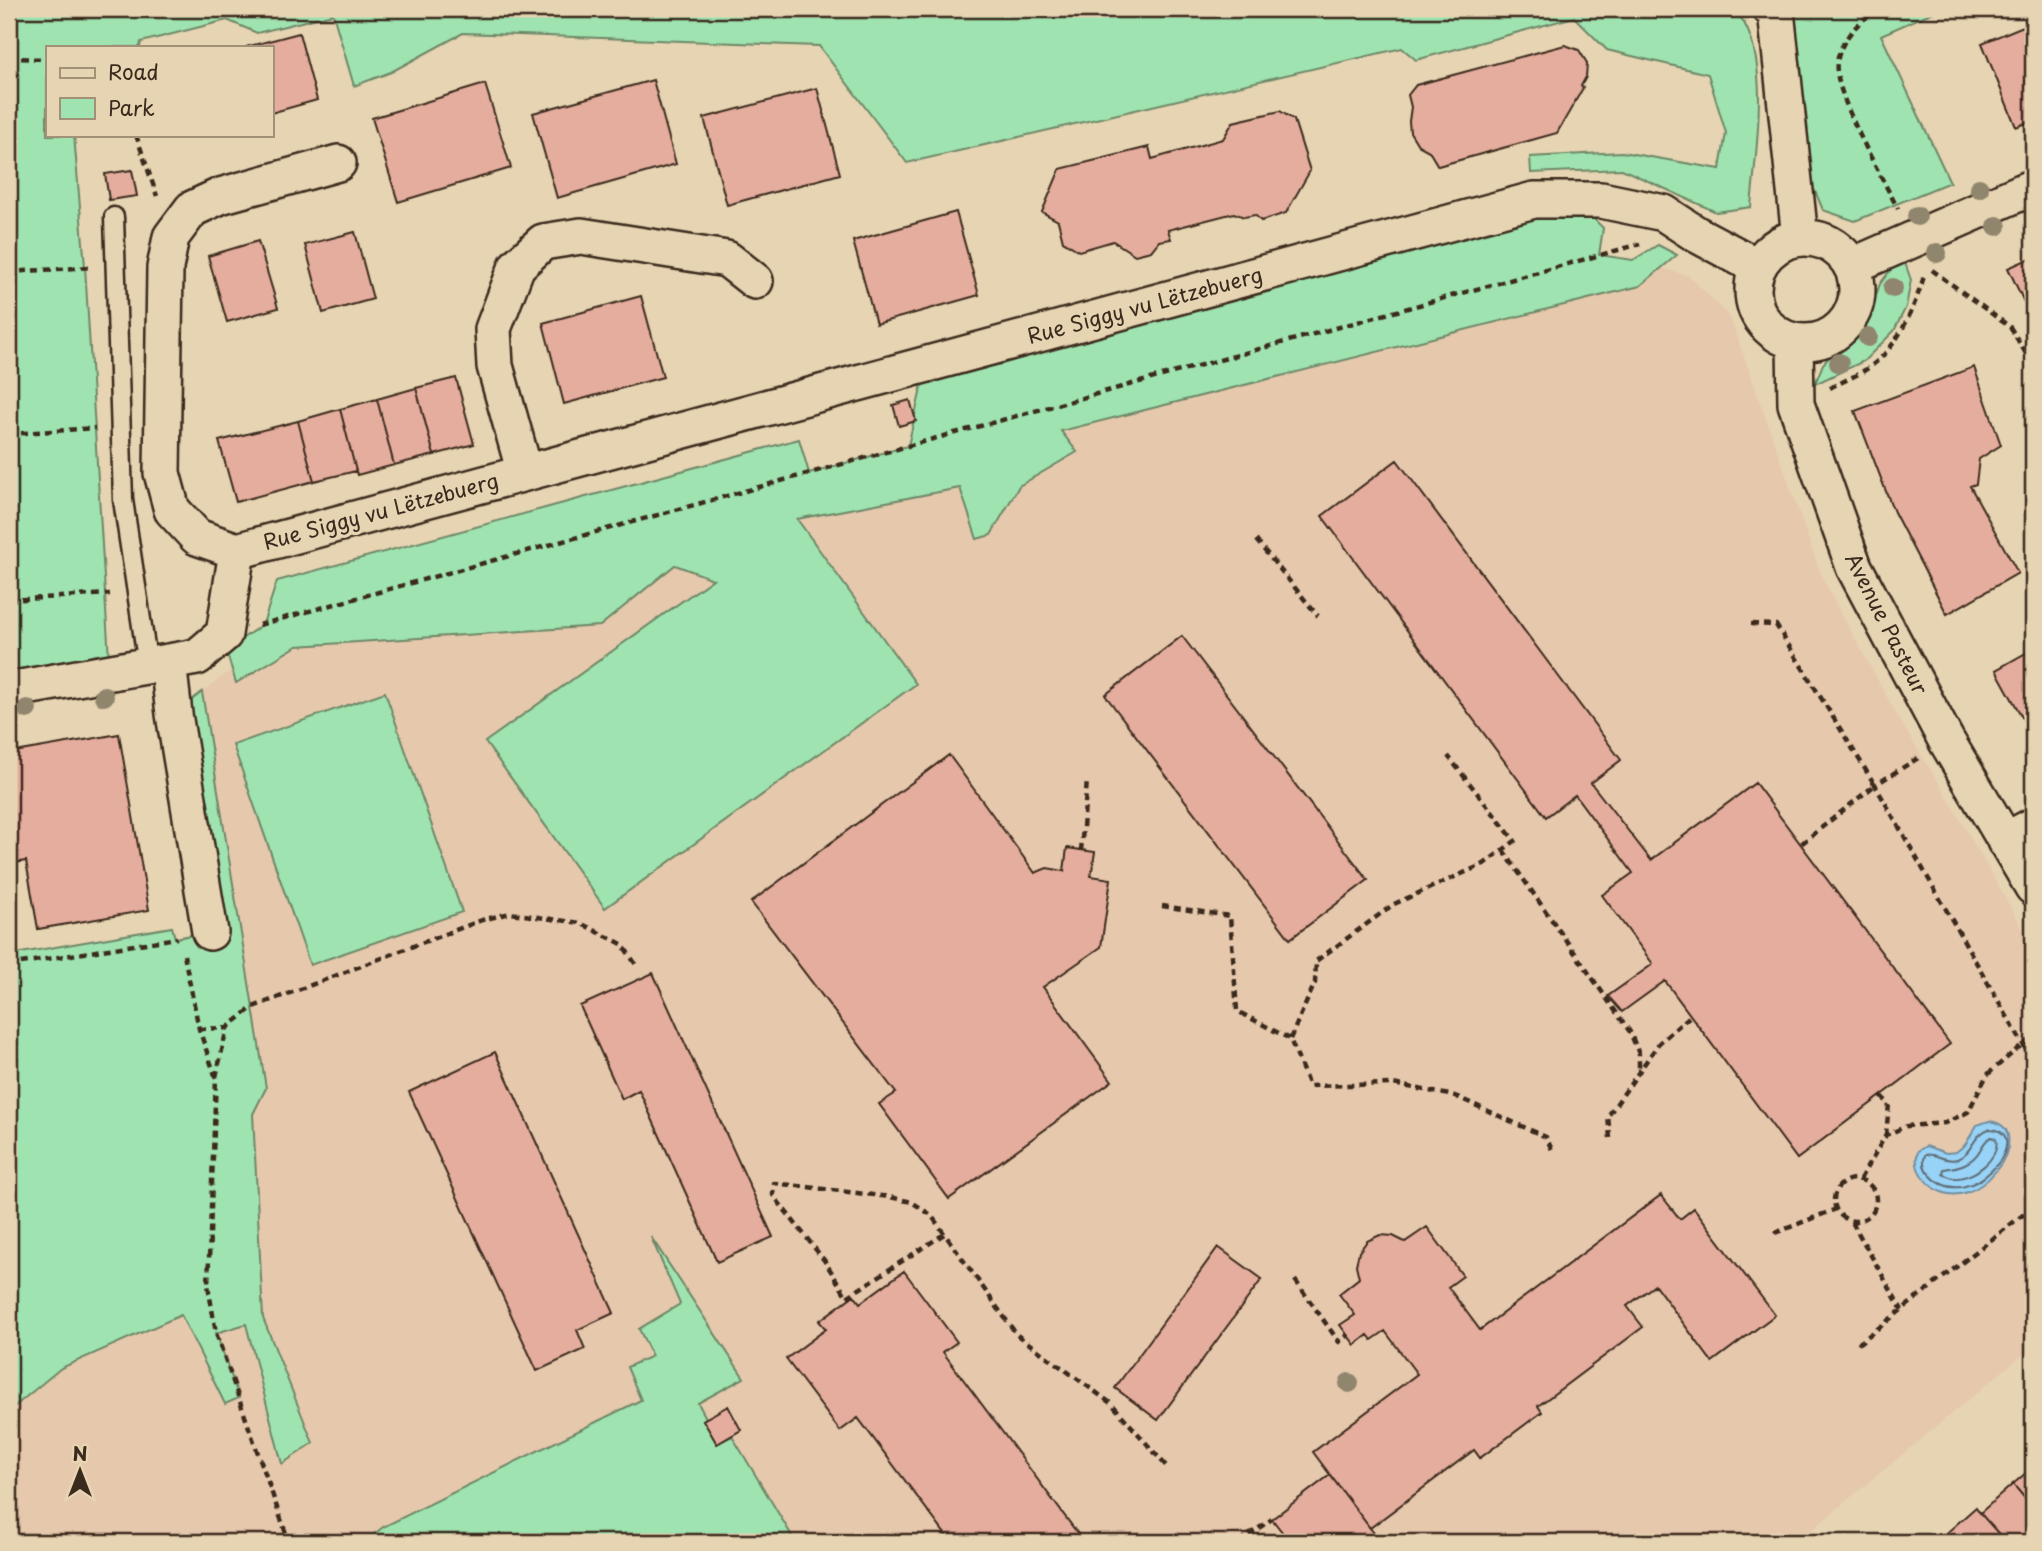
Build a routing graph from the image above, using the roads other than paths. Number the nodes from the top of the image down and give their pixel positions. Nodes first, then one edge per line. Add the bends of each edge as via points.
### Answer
1 (1775, 10) edge
2 (338, 163) dead end
3 (2033, 187) edge
4 (114, 217) dead end
5 (1800, 238) junction
6 (1852, 266) junction
7 (1758, 267) junction
8 (755, 281) dead end
9 (1795, 342) junction
10 (525, 474) junction
11 (237, 551) junction
12 (158, 664) junction
13 (9, 690) edge
14 (2019, 834) edge
15 (2033, 887) edge
16 (195, 935) road end

1 - 5 street
2 - 11 street, Rue Siggy vu Lëtzebuerg via 220,196 192,209 170,237 165,268 162,474 172,510 197,537
3 - 6 street
4 - 12 lane via 123,500 136,592
5 - 6 street via 1829,244
5 - 7 street via 1768,253
6 - 9 street via 1856,300 1849,319 1835,333 1816,341
7 - 9 street via 1753,285 1755,305 1777,335
7 - 10 street, Rue Siggy vu Lëtzebuerg via 1664,213 1601,200 1534,201
8 - 10 street, Rue Siggy vu Lëtzebuerg via 727,259 581,236 542,242 517,266 493,329 495,366
9 - 14 street, Avenue Pasteur via 1796,404 1854,567 1946,740
10 - 11 street, Rue Siggy vu Lëtzebuerg
11 - 12 street, Rue Siggy vu Lëtzebuerg via 224,634 197,657
12 - 13 street
12 - 16 street via 174,714
14 - 15 street, Avenue Pasteur

